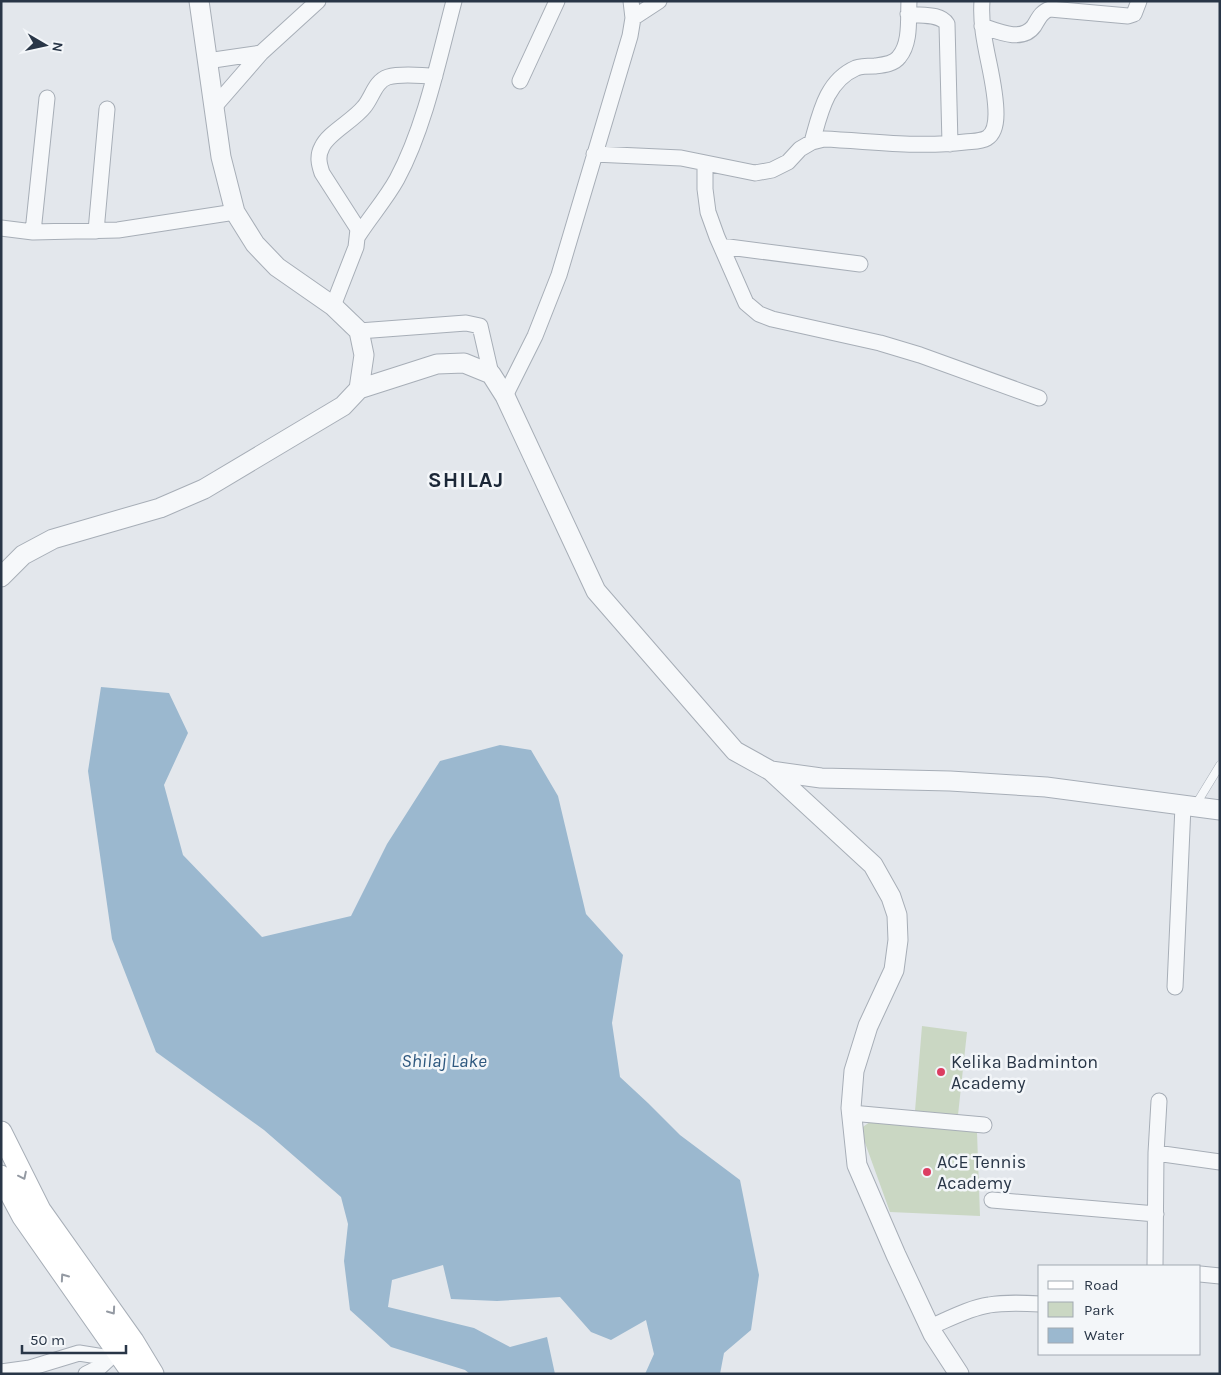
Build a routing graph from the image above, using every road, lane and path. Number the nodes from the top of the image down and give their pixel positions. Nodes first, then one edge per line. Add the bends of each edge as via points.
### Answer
1 (200, 1) edge
2 (318, 1) edge
3 (454, 1) edge
4 (557, 1) edge
5 (632, 1) edge
6 (659, 1) edge
7 (982, 1) edge
8 (1139, 1) edge
9 (909, 8) edge
10 (633, 18) junction
11 (982, 26) junction
12 (261, 53) junction
13 (207, 61) junction
14 (435, 76) junction
15 (520, 81) dead end
16 (47, 98) dead end
17 (108, 108) dead end
18 (214, 108) junction
19 (812, 142) junction
20 (950, 144) junction
21 (594, 154) junction
22 (705, 163) junction
23 (235, 212) junction
24 (1, 228) edge
25 (96, 231) junction
26 (33, 232) junction
27 (358, 236) junction
28 (721, 246) junction
29 (860, 264) dead end
30 (333, 306) junction
31 (359, 331) junction
32 (491, 374) junction
33 (360, 389) junction
34 (505, 396) junction
35 (1040, 398) dead end
36 (1, 577) edge
37 (1220, 765) edge
38 (771, 772) junction
39 (1189, 807) junction
40 (1220, 810) edge
41 (1175, 987) dead end
42 (1159, 1102) dead end
43 (851, 1113) junction
44 (984, 1125) dead end
45 (1, 1132) edge
46 (1156, 1153) junction
47 (1220, 1162) edge
48 (1, 1176) edge
49 (992, 1200) dead end
50 (1156, 1214) junction
51 (1155, 1265) edge
52 (1201, 1274) edge
53 (1220, 1274) edge
54 (1038, 1304) edge
55 (930, 1327) junction
56 (114, 1355) junction
57 (1, 1372) edge
58 (86, 1374) edge
59 (133, 1374) edge
60 (153, 1374) edge
61 (959, 1374) edge

1 - 13 street
2 - 12 street
3 - 14 street
4 - 15 street
5 - 10 street
6 - 10 street
7 - 11 street
8 - 11 street via 1134,14 1128,16 1050,9 1044,11 1025,34 1004,33
9 - 19 street via 904,51 898,59 887,64 857,67 841,77 828,92
9 - 20 street via 939,17 947,24
10 - 21 street
11 - 20 street via 991,72 995,127 989,137
12 - 13 street
12 - 18 street
13 - 18 street
14 - 27 street via 397,178
14 - 27 street via 388,77 381,82 365,107 322,147 319,163 322,173 358,229
16 - 26 street
17 - 25 street
18 - 23 street via 221,157
19 - 20 street via 824,139
19 - 22 street via 788,162 772,170 755,173
21 - 22 street via 681,158
21 - 34 street via 559,275 535,336
22 - 28 street via 708,212
23 - 25 street
23 - 30 street via 255,244 277,267
24 - 26 street
25 - 26 street
27 - 30 street
28 - 29 street
28 - 35 street via 746,303 759,314 888,345
30 - 31 street
31 - 32 street via 466,323 480,326
31 - 33 street via 364,355
32 - 33 street via 464,363 437,364
32 - 34 street
33 - 36 street via 343,406 204,489 160,508 53,539 23,555
34 - 38 street via 596,591 735,751
37 - 39 lane
38 - 39 street via 821,778 950,780 1046,788
38 - 43 street via 873,865 897,915 894,970 868,1026 854,1070
39 - 40 street
39 - 41 street
42 - 46 street
43 - 44 street
43 - 55 street via 857,1165
45 -> 60 main road via 40,1210
46 - 47 street
46 - 50 street
56 -> 48 main road via 23,1217
49 - 50 street
50 - 51 street
52 - 53 street
54 - 55 street via 1009,1302 987,1305
55 - 61 street
56 - 57 street via 79,1354 30,1368
56 - 58 street
56 - 59 main road

